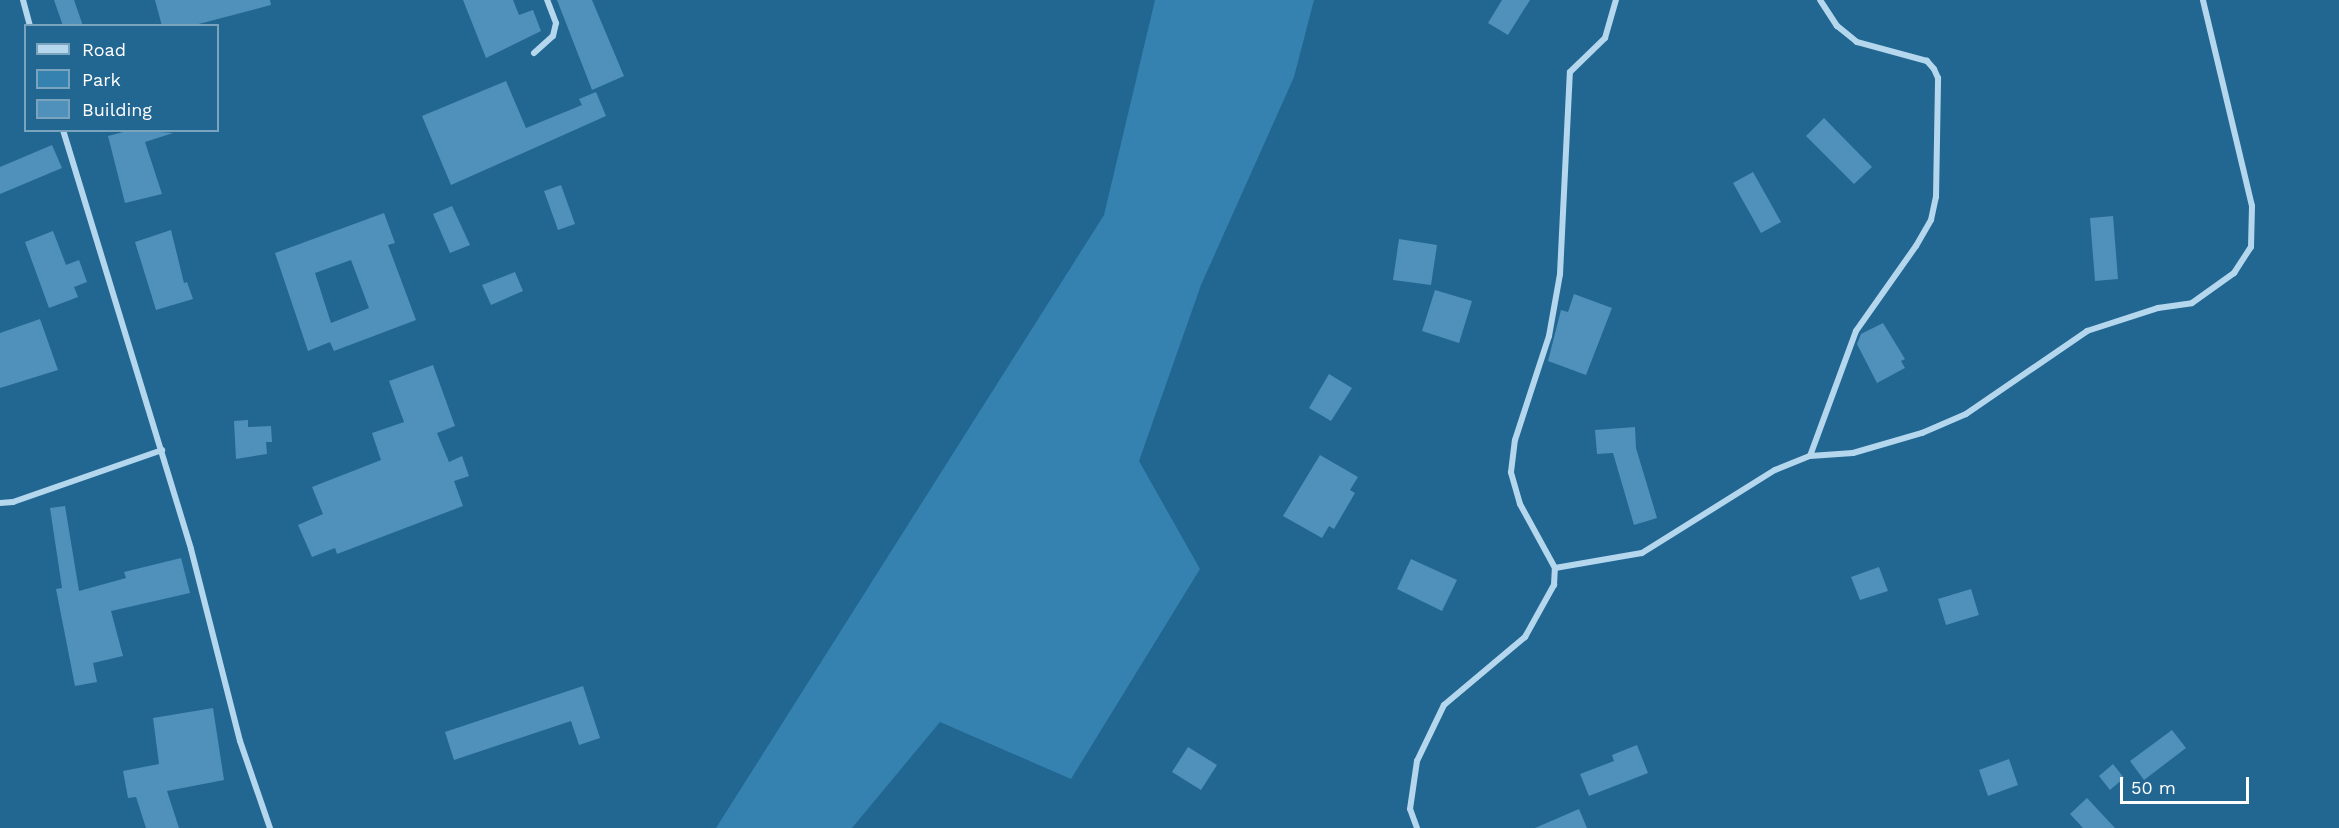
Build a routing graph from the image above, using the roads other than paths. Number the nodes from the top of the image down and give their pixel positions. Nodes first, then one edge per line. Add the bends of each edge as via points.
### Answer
1 (23, 0) edge
2 (547, 0) edge
3 (1616, 0) edge
4 (1820, 0) edge
5 (2203, 0) edge
6 (29, 24) edge
7 (534, 53) dead end
8 (64, 132) edge
9 (162, 450) junction
10 (1810, 456) junction
11 (0, 503) edge
12 (1555, 568) junction
13 (270, 828) edge
14 (1417, 828) edge

1 - 6 street
2 - 7 street via 555,29 553,36
3 - 12 street via 1605,38 1570,72 1560,274 1549,336 1515,440 1511,472 1520,504
4 - 10 street via 1837,26 1857,42 1927,61 1934,69 1938,78 1936,197 1931,220 1916,246 1856,331
5 - 10 street via 2252,206 2251,247 2234,273 2192,303 2158,308 2087,331 1966,414 1853,453
8 - 9 street
9 - 11 street via 13,502
9 - 13 street via 240,741
10 - 12 street via 1775,470 1642,553
12 - 14 street via 1554,585 1532,628 1505,657 1444,705 1430,728 1417,761 1410,809

